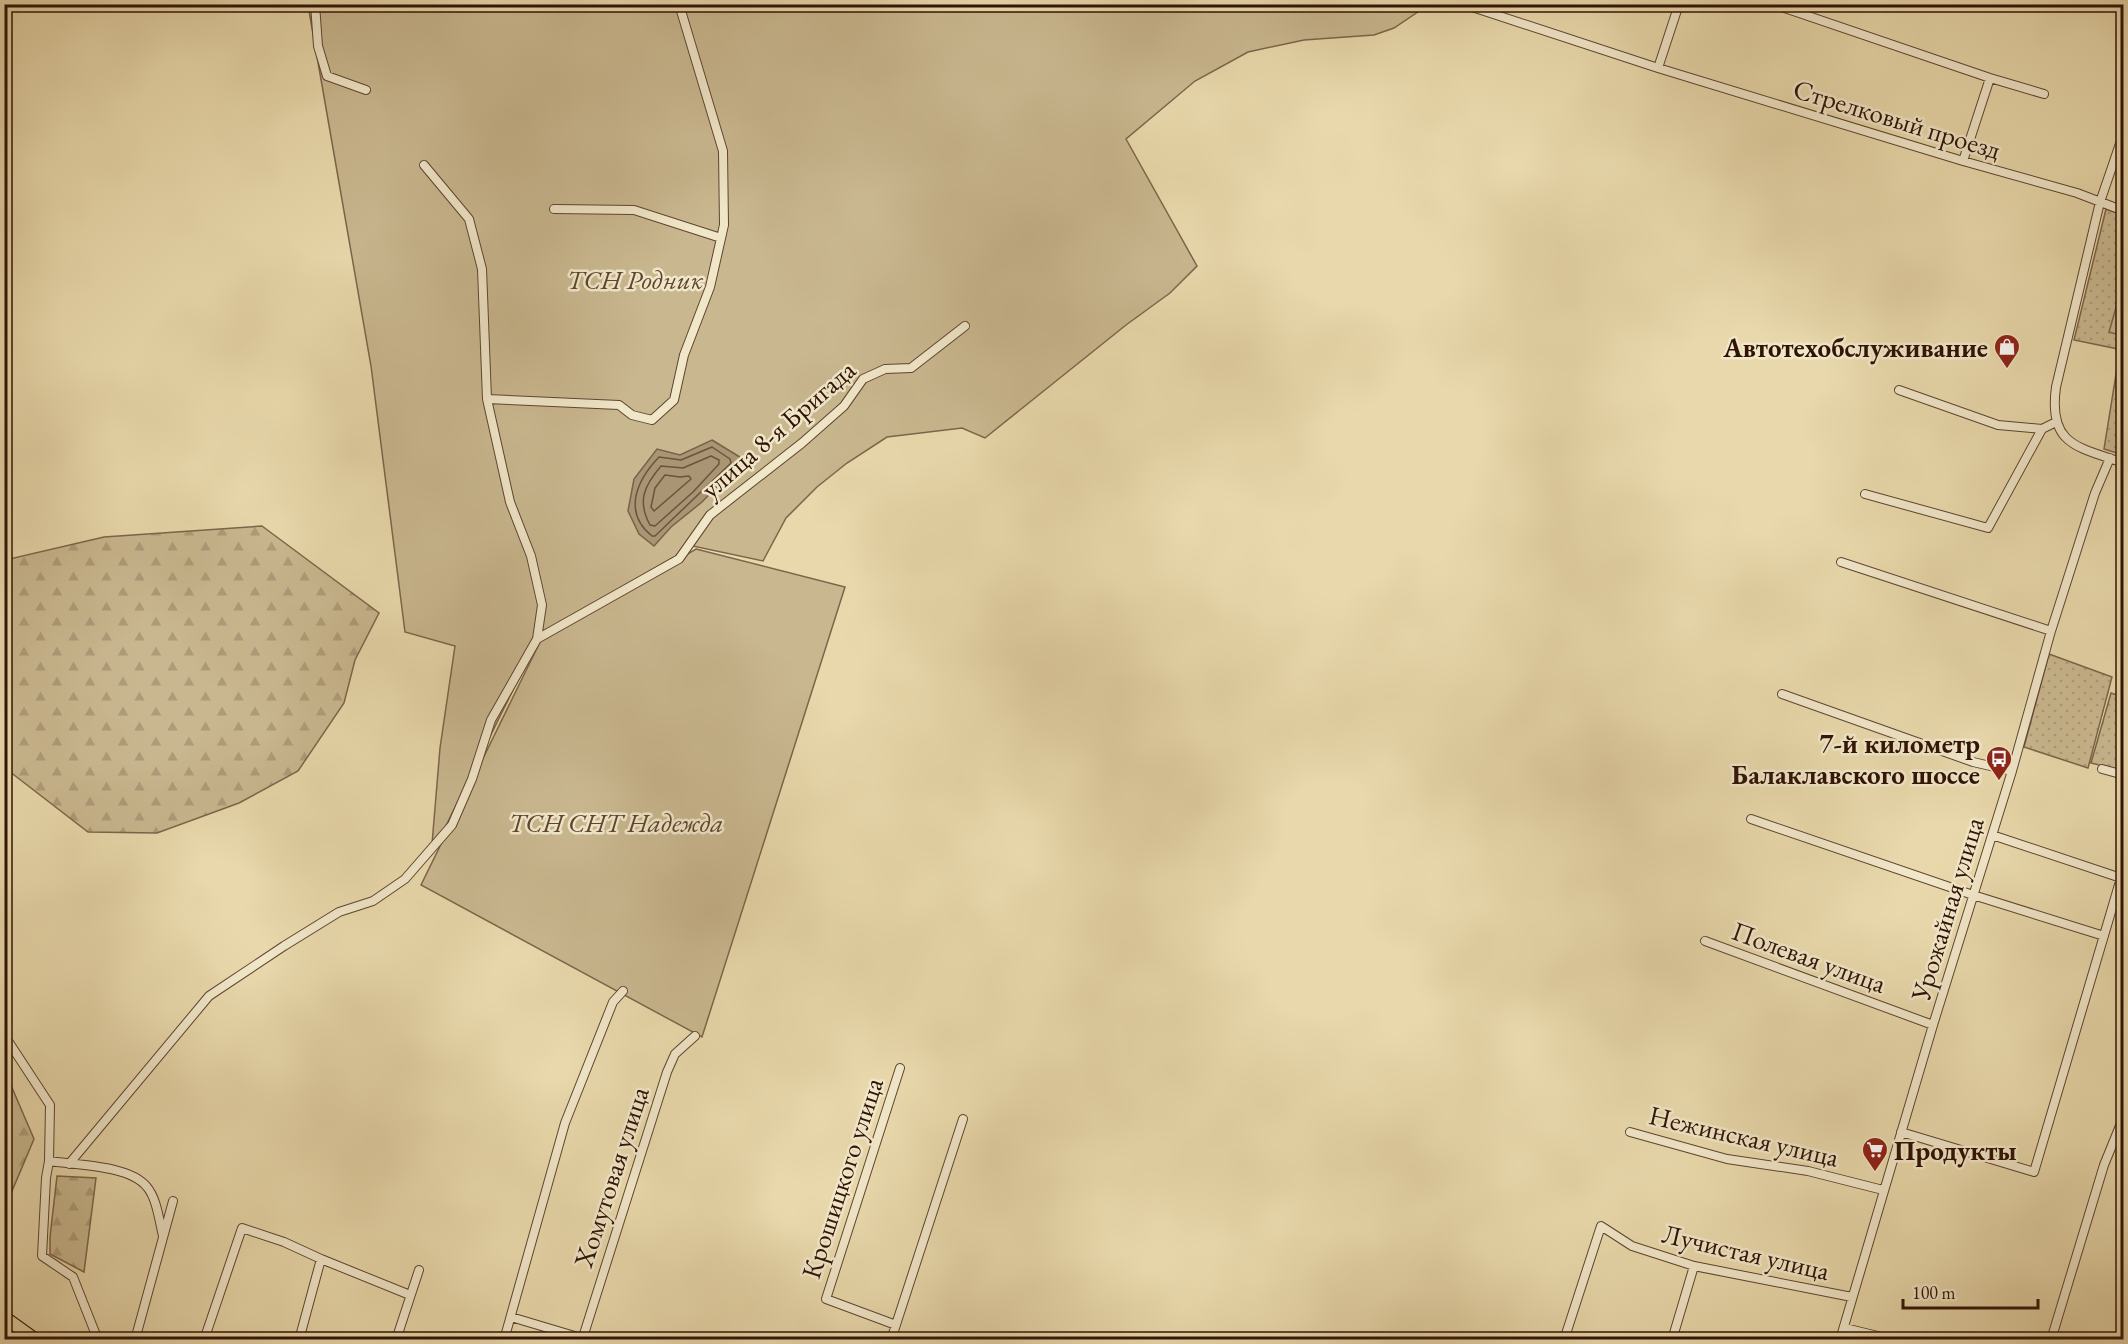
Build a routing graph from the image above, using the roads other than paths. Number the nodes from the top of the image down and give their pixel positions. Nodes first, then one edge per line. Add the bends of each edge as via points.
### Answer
1 (315, 4) edge
2 (679, 4) edge
3 (1463, 4) edge
4 (1679, 4) edge
5 (1773, 4) edge
6 (2115, 4) edge
7 (2124, 8) edge
8 (1658, 68) junction
9 (1990, 78) junction
10 (366, 90) dead end
11 (2044, 94) dead end
12 (2124, 132) edge
13 (1963, 161) junction
14 (424, 165) dead end
15 (2100, 202) junction
16 (554, 209) dead end
17 (2124, 211) edge
18 (721, 238) junction
19 (965, 326) dead end
20 (1899, 390) dead end
21 (487, 399) junction
22 (2056, 422) junction
23 (2042, 429) junction
24 (2110, 458) junction
25 (2124, 463) edge
26 (1865, 494) dead end
27 (1841, 562) dead end
28 (2051, 631) junction
29 (537, 639) junction
30 (1782, 694) dead end
31 (2102, 769) dead end
32 (2012, 771) junction
33 (2124, 775) edge
34 (1751, 819) dead end
35 (1992, 835) junction
36 (1973, 895) junction
37 (2104, 936) junction
38 (1705, 941) dead end
39 (623, 991) dead end
40 (1933, 1025) junction
41 (4, 1036) edge
42 (695, 1036) dead end
43 (7, 1046) edge
44 (900, 1068) dead end
45 (963, 1119) dead end
46 (2123, 1122) edge
47 (1630, 1132) dead end
48 (1901, 1132) junction
49 (49, 1161) junction
50 (69, 1164) junction
51 (1883, 1190) junction
52 (173, 1201) dead end
53 (163, 1236) junction
54 (321, 1259) junction
55 (1694, 1266) junction
56 (419, 1270) dead end
57 (410, 1295) junction
58 (1852, 1297) junction
59 (4, 1317) edge
60 (511, 1317) junction
61 (896, 1326) junction
62 (1845, 1328) junction
63 (583, 1339) edge
64 (36, 1340) edge
65 (98, 1340) edge
66 (135, 1340) edge
67 (204, 1340) edge
68 (299, 1340) edge
69 (396, 1340) edge
70 (504, 1340) edge
71 (891, 1340) edge
72 (1564, 1340) edge
73 (1672, 1340) edge
74 (1840, 1340) edge
75 (1894, 1340) edge
76 (2051, 1340) edge

1 - 10 street via 318,46 327,76
2 - 18 street via 723,151
3 - 8 street, Стрелковый проезд
4 - 8 street
5 - 9 street
6 - 7 street
8 - 13 street, Стрелковый проезд
9 - 11 street
9 - 13 street
12 - 15 street
13 - 15 street, Стрелковый проезд
14 - 21 street via 469,219 482,269
15 - 17 street, Стрелковый проезд
15 - 22 street via 2056,387
16 - 18 street via 634,210
18 - 21 street via 710,287 684,355 674,400 652,420 632,415 619,405
19 - 29 street, улица 8-я Бригада via 911,368 885,369 863,379 844,406 710,515 679,559
20 - 23 street via 1998,425
21 - 29 street via 510,502 531,556 542,605
22 - 23 street
22 - 24 street via 2060,432 2075,444
23 - 26 street via 1988,528
24 - 25 street
24 - 28 street, Урожайная улица
27 - 28 street
28 - 32 street, Урожайная улица
29 - 50 street via 492,720 452,825 405,879 373,901 339,912 209,996
30 - 32 street via 1973,762
31 - 33 street
32 - 35 street, Урожайная улица
34 - 36 street
35 - 36 street, Урожайная улица
35 - 37 street via 2121,878
36 - 37 street
36 - 40 street, Урожайная улица
37 - 48 street via 2034,1172
38 - 40 street, Полевая улица
39 - 60 street via 613,1002 565,1123
40 - 48 street, Урожайная улица
41 - 43 street
42 - 63 street, Хомутовая улица via 675,1054 667,1072
43 - 49 street via 50,1105
44 - 61 street, Крошицкого улица via 826,1299
45 - 61 street
46 - 76 street via 2104,1165
47 - 51 street, Нежинская улица via 1727,1159 1808,1171
48 - 51 street, Урожайная улица
49 - 50 street
49 - 65 street via 42,1256 73,1277
50 - 53 street via 122,1170 147,1186
51 - 58 street, Урожайная улица
52 - 53 street
53 - 66 street
54 - 57 street
54 - 67 street via 242,1228
54 - 68 street
55 - 58 street, Лучистая улица
55 - 72 street, Лучистая улица via 1632,1246 1601,1226
55 - 73 street
56 - 57 street
57 - 69 street
58 - 62 street, Урожайная улица
59 - 64 main road
60 - 63 street
60 - 70 street
61 - 71 street
62 - 74 street, Урожайная улица
62 - 75 street

